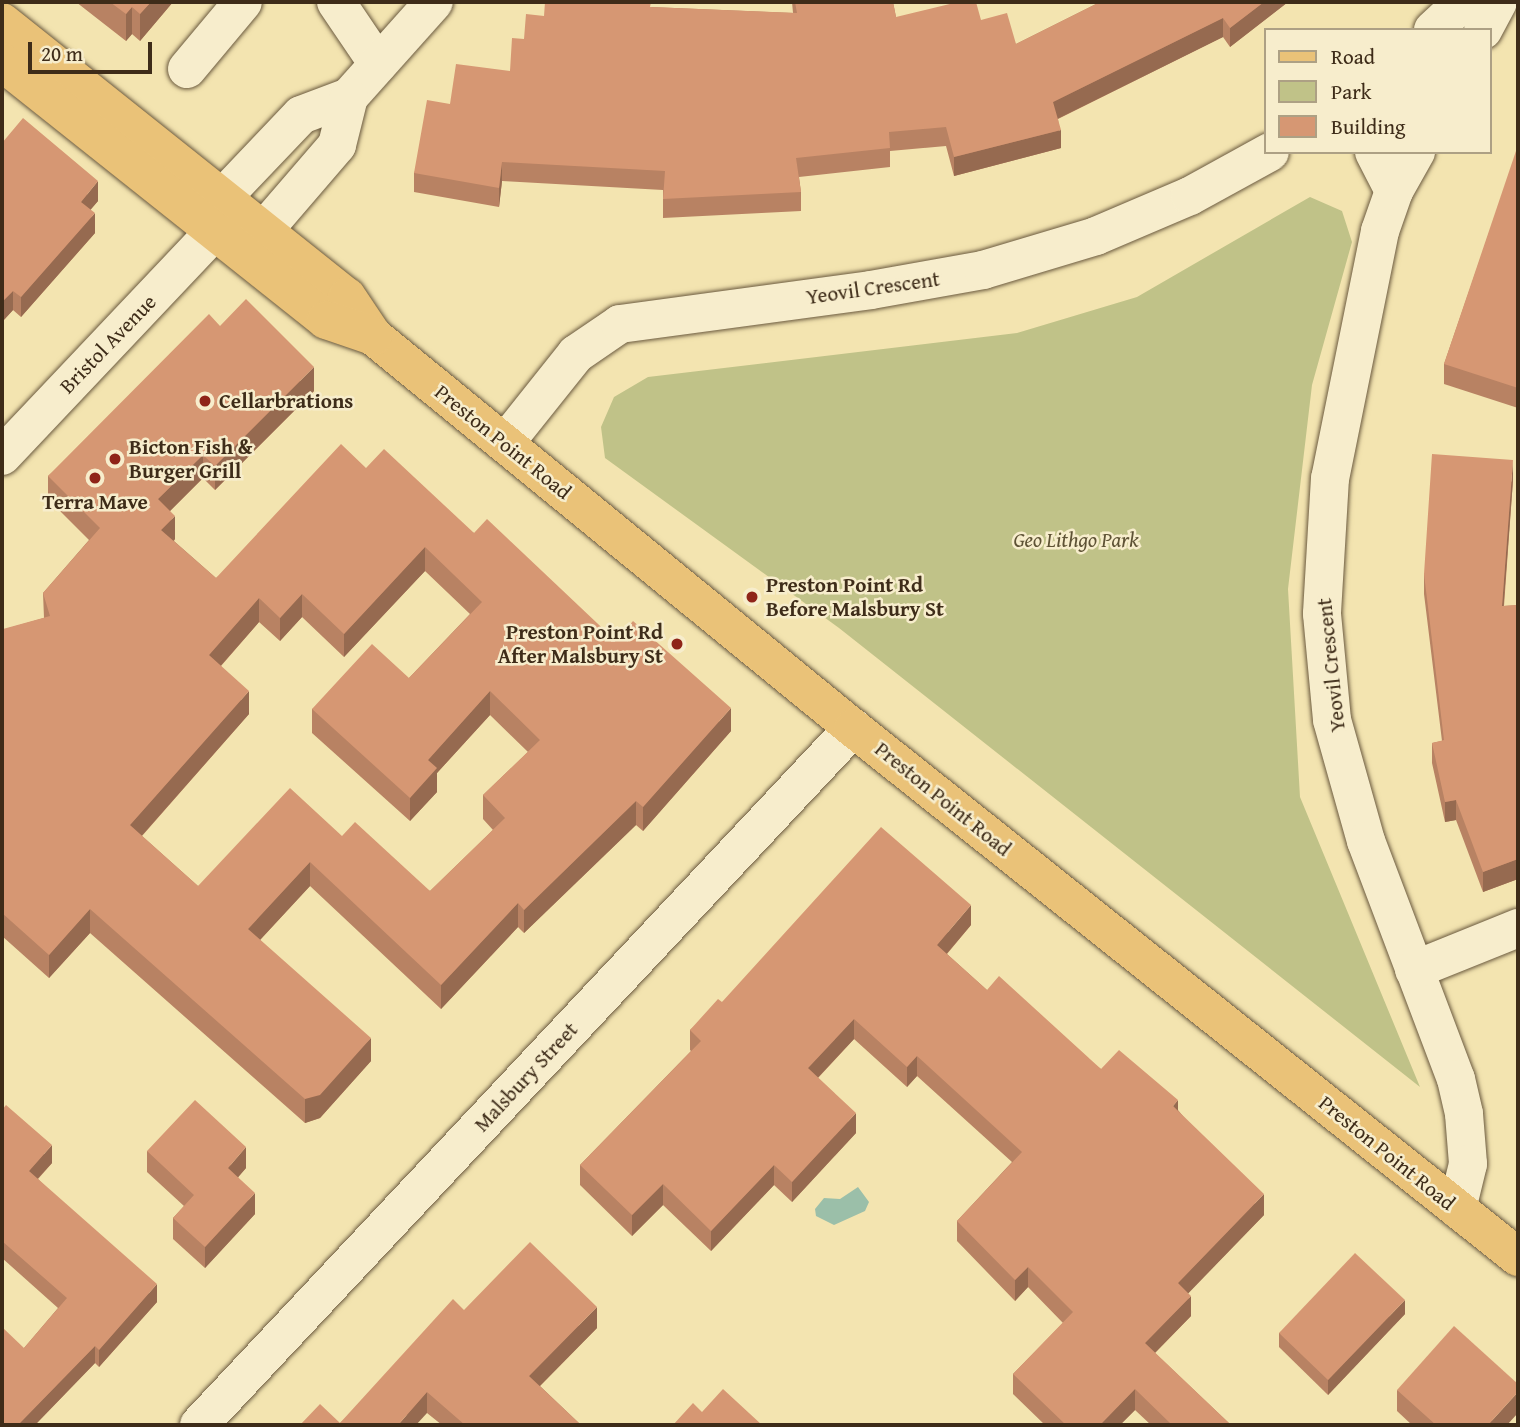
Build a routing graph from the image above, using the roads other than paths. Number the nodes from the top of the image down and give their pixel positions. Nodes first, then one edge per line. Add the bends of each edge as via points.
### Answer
1 (243, 2) edge
2 (336, 2) edge
3 (434, 2) edge
4 (1464, 2) edge
5 (1498, 2) edge
6 (2, 22) edge
7 (1435, 28) edge
8 (1484, 28) edge
9 (2, 62) edge
10 (378, 64) junction
11 (187, 69) dead end
12 (349, 97) junction
13 (1266, 154) edge
14 (1375, 154) edge
15 (1415, 154) edge
16 (1394, 191) junction
17 (218, 214) junction
18 (264, 230) junction
19 (373, 336) junction
20 (505, 443) junction
21 (2, 456) edge
22 (853, 728) junction
23 (1518, 928) edge
24 (1414, 970) junction
25 (1457, 1209) junction
26 (1518, 1257) edge
27 (198, 1425) edge

1 - 11 street
2 - 10 street
3 - 10 street, Bristol Avenue
4 - 7 street
5 - 8 street
6 - 17 main road, Preston Point Road
9 - 17 main road, Preston Point Road
10 - 12 street, Bristol Avenue
12 - 17 street, Bristol Avenue via 301,115
12 - 18 street, Bristol Avenue via 337,145
13 - 20 street, Yeovil Crescent via 1190,196 1096,236 983,270 620,324 576,354
14 - 16 street
15 - 16 street, Yeovil Crescent
16 - 24 street, Yeovil Crescent via 1380,231 1330,478 1322,614 1332,720 1366,841
17 - 18 main road, Preston Point Road
17 - 19 main road, Preston Point Road via 326,320
17 - 21 street, Bristol Avenue via 182,267
18 - 19 main road, Preston Point Road via 347,297
19 - 20 main road, Preston Point Road
20 - 22 main road, Preston Point Road
22 - 25 main road, Preston Point Road
22 - 27 street, Malsbury Street
23 - 24 street
24 - 25 street, Yeovil Crescent via 1464,1114 1468,1164
25 - 26 main road, Preston Point Road

